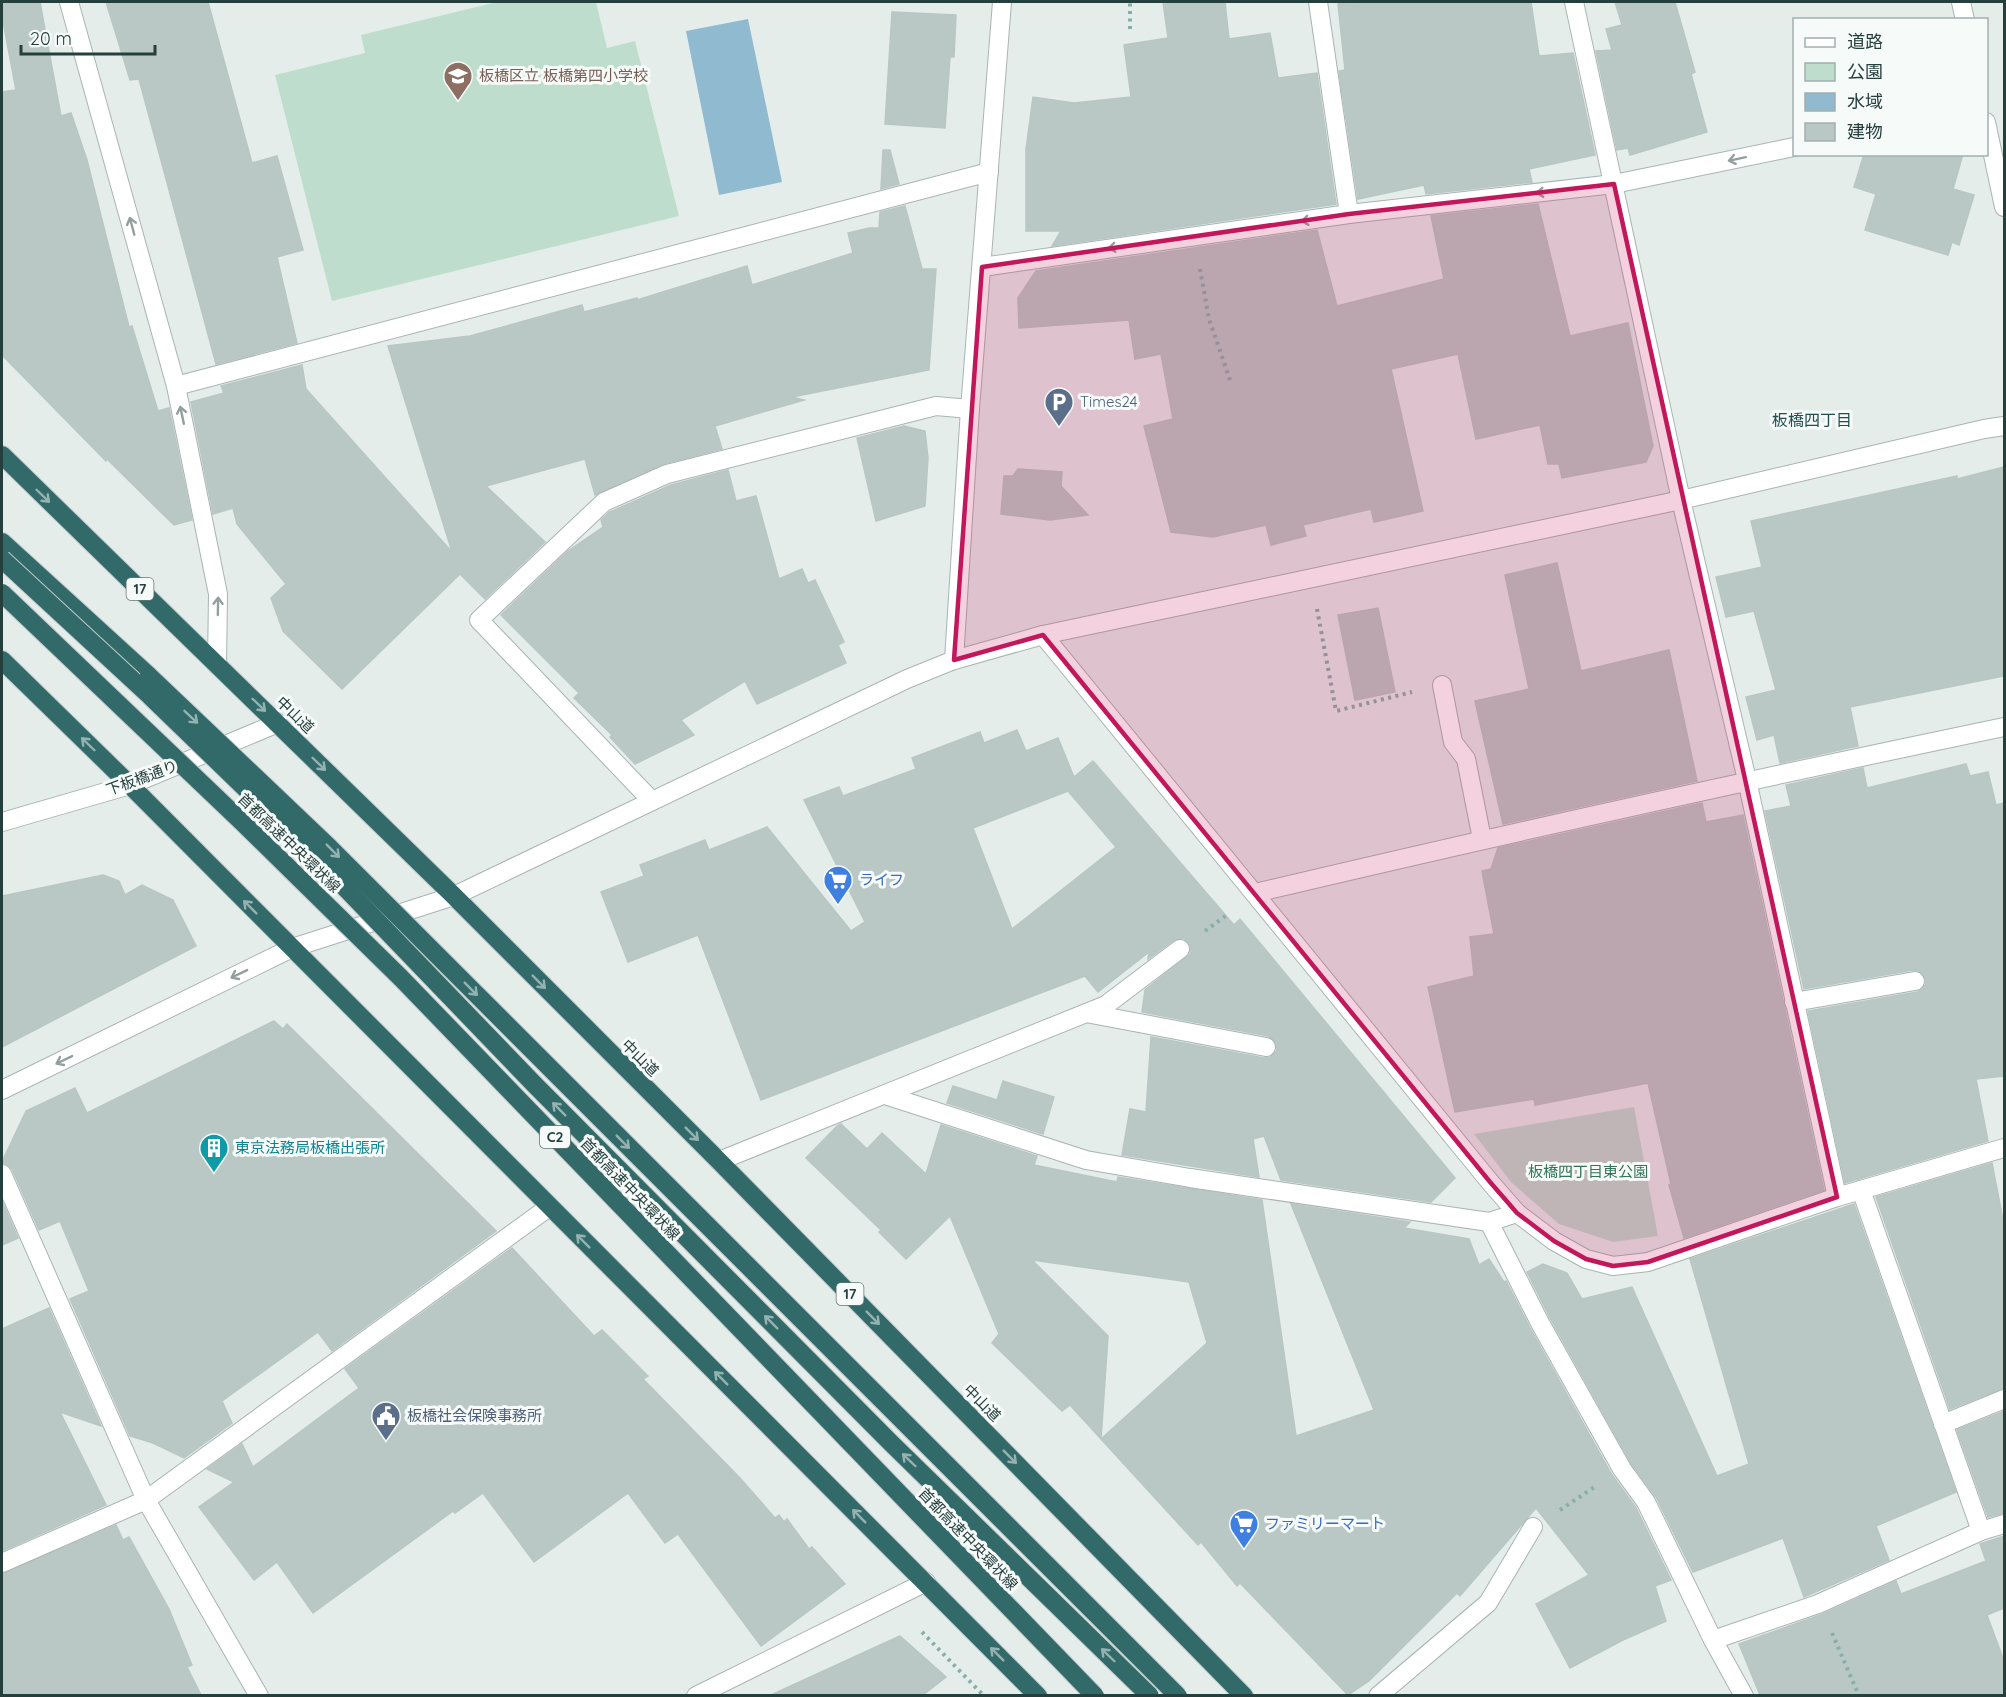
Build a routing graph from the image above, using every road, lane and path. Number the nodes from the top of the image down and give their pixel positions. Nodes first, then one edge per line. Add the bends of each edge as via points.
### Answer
1 (69, 2) edge
2 (1002, 2) edge
3 (1130, 2) edge
4 (1318, 2) edge
5 (1574, 2) edge
6 (1961, 2) edge
7 (1965, 18) edge
8 (1130, 29) dead end
9 (1988, 131) edge
10 (1793, 147) edge
11 (989, 172) junction
12 (1614, 184) junction
13 (2004, 207) edge
14 (1349, 214) junction
15 (1194, 236) junction
16 (982, 267) junction
17 (1231, 383) dead end
18 (176, 386) junction
19 (970, 409) junction
20 (2004, 426) edge
21 (2, 455) edge
22 (1682, 500) junction
23 (2, 542) edge
24 (2, 559) edge
25 (1311, 578) junction
26 (2, 594) edge
27 (1043, 635) junction
28 (2, 660) edge
29 (954, 660) junction
30 (217, 665) junction
31 (1442, 685) joint
32 (278, 723) junction
33 (2004, 727) edge
34 (1747, 780) junction
35 (130, 785) junction
36 (652, 801) junction
37 (2, 822) edge
38 (1482, 839) junction
39 (1255, 893) junction
40 (454, 896) junction
41 (292, 948) junction
42 (1180, 949) joint
43 (1915, 981) dead end
44 (1794, 1002) junction
45 (1086, 1013) junction
46 (1266, 1047) dead end
47 (2, 1090) edge
48 (885, 1095) junction
49 (2004, 1148) edge
50 (719, 1161) junction
51 (2, 1174) edge
52 (1861, 1190) junction
53 (1837, 1197) junction
54 (549, 1207) junction
55 (1517, 1213) junction
56 (1489, 1222) junction
57 (2004, 1399) edge
58 (1943, 1424) junction
59 (1622, 1469) junction
60 (146, 1500) junction
61 (2004, 1524) edge
62 (1533, 1527) joint
63 (1981, 1532) junction
64 (2, 1563) edge
65 (926, 1582) junction
66 (1818, 1604) junction
67 (922, 1632) dead end
68 (1713, 1640) junction
69 (259, 1695) edge
70 (696, 1695) edge
71 (984, 1695) edge
72 (1038, 1695) edge
73 (1083, 1695) edge
74 (1095, 1695) edge
75 (1150, 1695) edge
76 (1178, 1695) edge
77 (1244, 1695) edge
78 (1378, 1695) edge
79 (1744, 1695) edge
80 (1859, 1695) edge

18 -> 1 street
2 - 11 street
3 - 8 path
4 - 14 street
5 - 12 street
6 - 7 street
9 - 13 street
10 -> 12 street
11 - 16 street
11 - 18 street
12 -> 14 street
12 - 22 street
14 -> 15 street
15 -> 16 street
15 - 17 path via 1209,319
16 - 19 street
30 -> 18 street via 218,594
19 - 29 street
19 - 36 street via 936,406 668,474 604,502 479,620
20 - 22 street
21 -> 30 highway, 中山道 / 17
22 - 25 street
22 - 34 street
23 -> 76 highway, bridge via 330,848
75 -> 24 highway, bridge via 892,1444 306,847
25 - 27 street
25 - 31 path via 1336,711
26 - 73 highway, 首都高速中央環状線 / C2, bridge via 234,820
26 - 74 highway, 首都高速中央環状線 / C2, bridge via 401,978
27 - 29 street
27 - 39 street
35 -> 28 highway
29 - 36 street via 906,679
30 -> 32 highway, 中山道 / 17
31 - 38 street via 1453,741 1466,759
32 - 35 street, 下板橋通り
32 -> 40 highway, 中山道 / 17
33 - 34 street
34 - 38 street
34 - 44 street
35 - 37 street, 下板橋通り
41 -> 35 highway
36 - 40 street
38 - 39 street
39 - 42 path
39 - 55 street
40 - 41 street
40 -> 50 highway, 中山道 / 17
41 -> 47 street
41 - 54 highway
42 - 45 street via 1106,1005
43 - 44 street
44 - 53 street
45 - 46 street
45 - 48 street
48 - 50 street
48 - 56 street via 1086,1160
49 - 52 street
50 -> 77 highway, 中山道 / 17
51 - 60 street
52 - 53 street
52 - 58 street
53 - 55 street via 1648,1262 1613,1266 1586,1259
54 - 60 street
65 -> 54 highway
55 - 56 street
56 - 59 street
57 - 58 street
58 - 63 street
59 - 62 path
59 - 68 street via 1646,1502
60 - 64 street
60 - 69 street
61 - 63 street
62 - 78 street via 1488,1603
63 - 66 street
65 - 70 street
72 -> 65 highway
66 - 68 street
66 - 80 path
67 - 71 path
68 - 79 street

